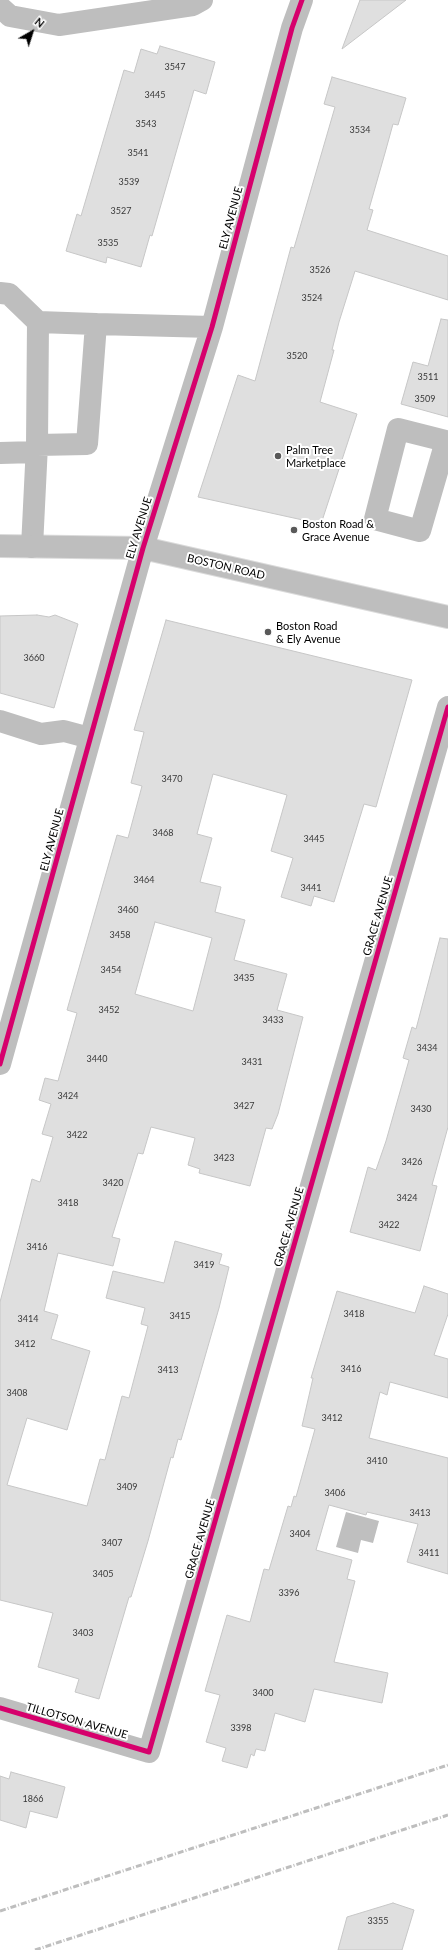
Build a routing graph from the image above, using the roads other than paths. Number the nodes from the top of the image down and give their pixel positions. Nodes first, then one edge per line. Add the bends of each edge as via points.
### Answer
1 (202, 0) edge
2 (302, 0) edge
3 (0, 7) edge
4 (0, 293) edge
5 (38, 322) junction
6 (96, 324) junction
7 (212, 327) junction
8 (447, 442) edge
9 (37, 449) junction
10 (0, 453) edge
11 (0, 546) edge
12 (32, 547) junction
13 (143, 548) junction
14 (448, 617) edge
15 (448, 707) edge
16 (0, 721) edge
17 (90, 738) junction
18 (0, 1064) edge
19 (0, 1708) edge
20 (149, 1752) joint

1 - 3 street via 193,5 59,25 10,16
2 - 7 street, ELY AVENUE via 292,28
4 - 5 street via 9,294
5 - 6 street
5 - 9 street
6 - 7 street
6 - 9 street via 87,444
7 - 13 street, ELY AVENUE
8 - 8 street via 398,429 375,519 420,531
9 - 10 street
9 - 12 street
11 - 12 street, BOSTON ROAD
12 - 13 street, BOSTON ROAD
13 - 14 street, BOSTON ROAD
13 - 17 street, ELY AVENUE
15 - 20 street, GRACE AVENUE
16 - 17 street via 41,734 64,731
17 - 18 street, ELY AVENUE
19 - 20 street, TILLOTSON AVENUE

